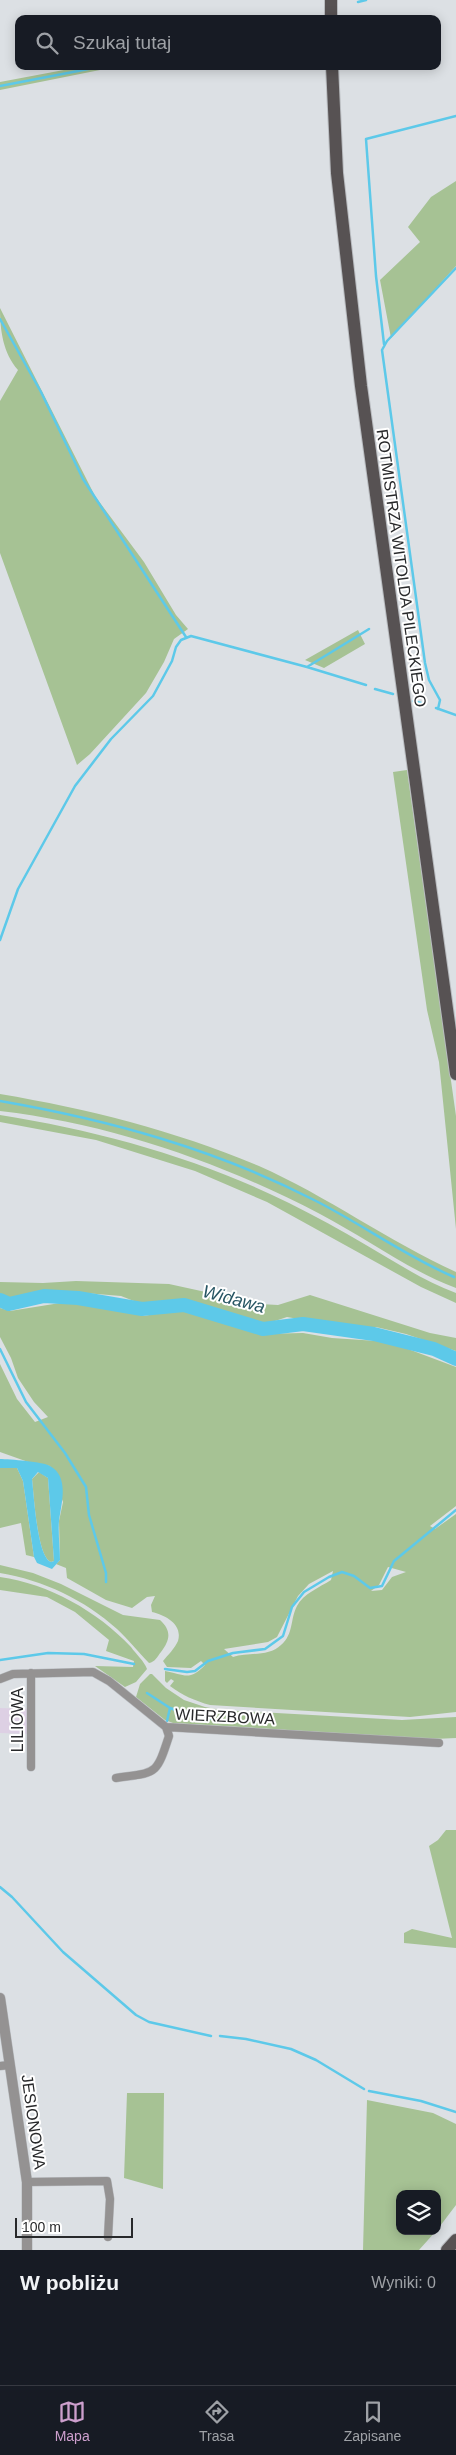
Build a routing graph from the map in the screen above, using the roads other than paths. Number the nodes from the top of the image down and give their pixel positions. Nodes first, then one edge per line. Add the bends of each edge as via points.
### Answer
1 (331, 0) edge
2 (331, 15) edge
3 (332, 70) edge
4 (456, 1074) edge
5 (31, 1673) junction
6 (0, 1679) edge
7 (166, 1727) junction
8 (439, 1743) dead end
9 (31, 1767) dead end
10 (116, 1778) dead end
11 (0, 1998) edge
12 (5, 2066) edge
13 (27, 2182) junction
14 (108, 2237) dead end
15 (456, 2240) edge
16 (27, 2250) edge
17 (447, 2250) edge

1 - 2 main road
3 - 4 main road, ROTMISTRZA WITOLDA PILECKIEGO via 337,173 361,386
5 - 6 street, WIERZBOWA
5 - 7 street, WIERZBOWA via 93,1672 109,1680
5 - 9 street, LILIOWA
7 - 8 street, WIERZBOWA
7 - 10 street via 169,1736 157,1769
11 - 12 street, JESIONOWA
12 - 13 street, JESIONOWA
13 - 14 street via 107,2181 110,2199
13 - 16 street, JESIONOWA
15 - 17 main road

